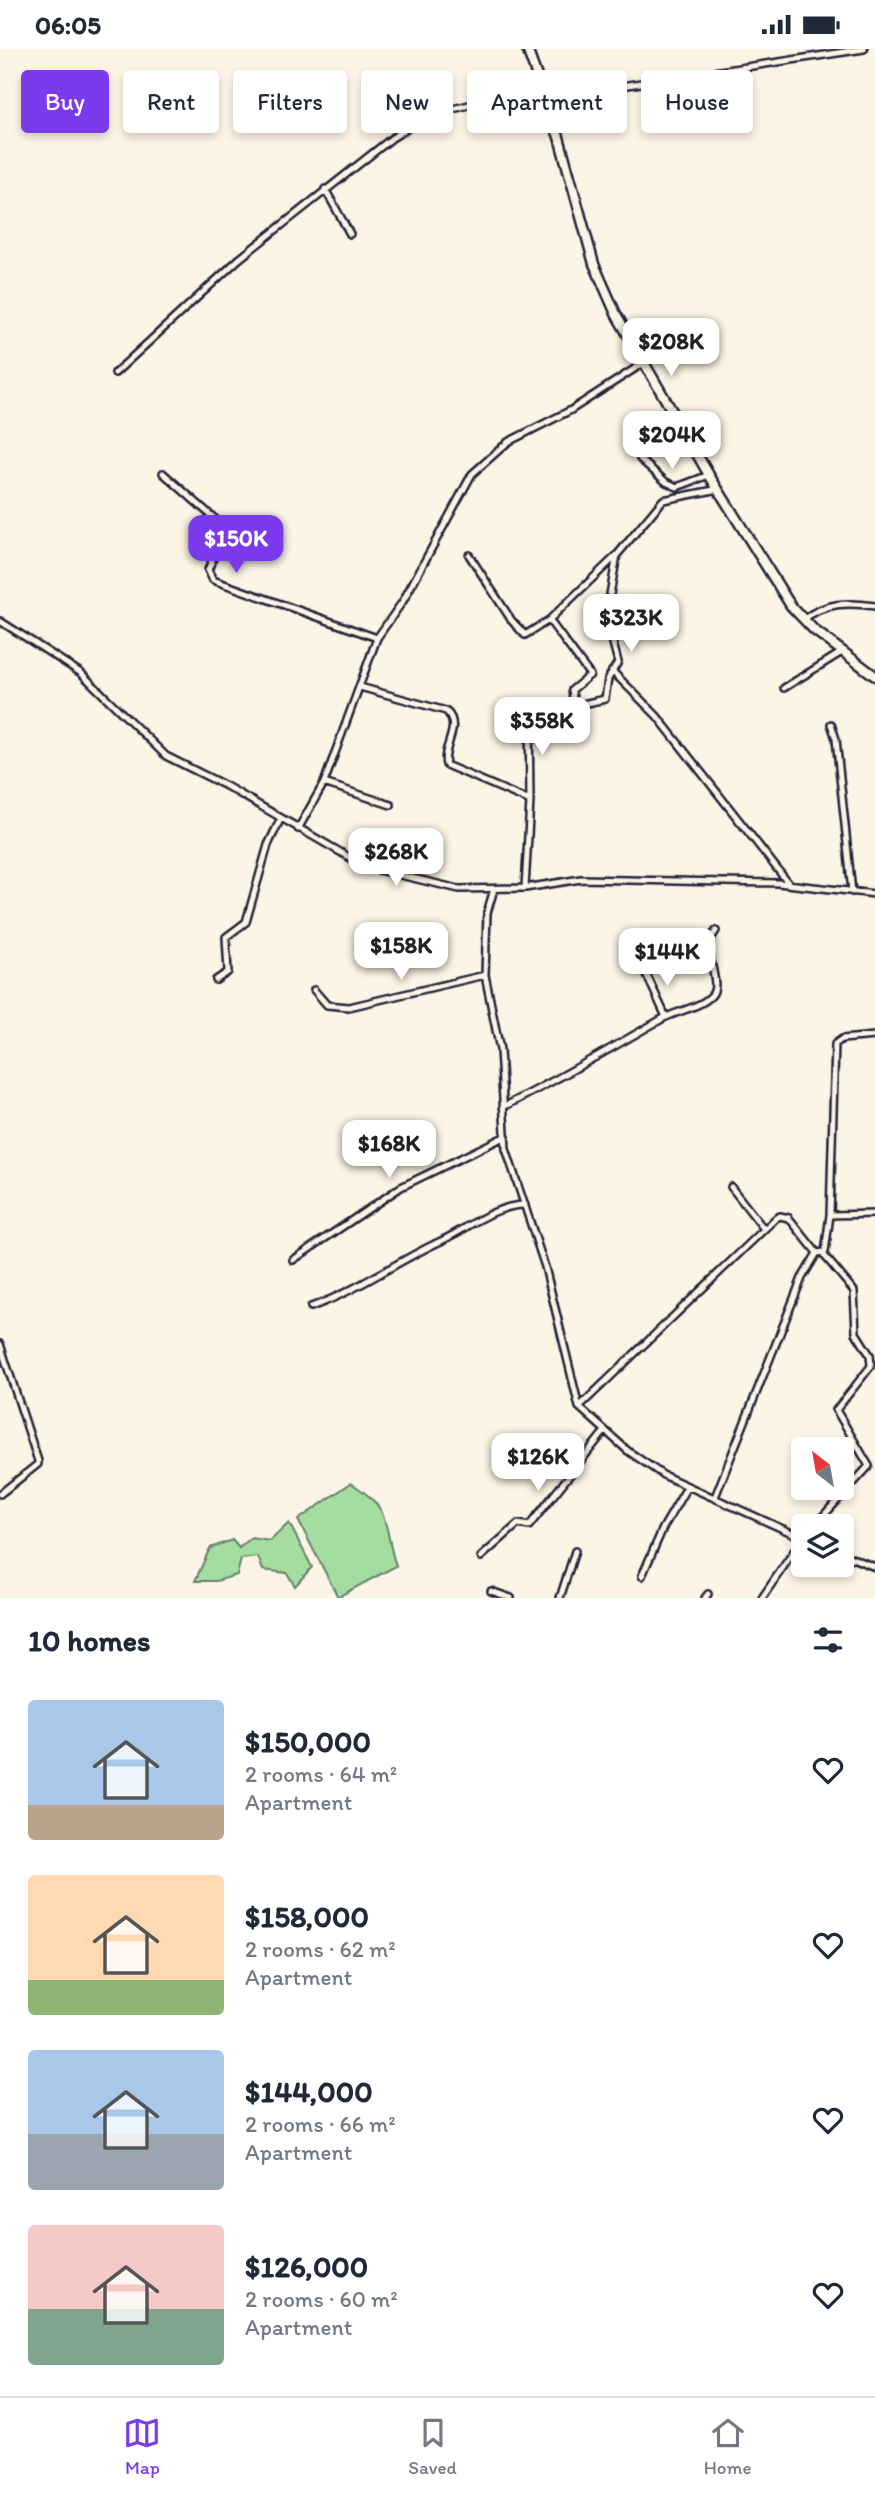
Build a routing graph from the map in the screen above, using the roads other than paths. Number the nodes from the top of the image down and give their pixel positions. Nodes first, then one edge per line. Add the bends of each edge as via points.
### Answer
1 (527, 49) edge
2 (810, 49) edge
3 (864, 49) edge
4 (811, 58) junction
5 (535, 70) edge
6 (627, 85) edge
7 (467, 106) edge
8 (556, 133) edge
9 (326, 189) junction
10 (350, 234) dead end
11 (645, 362) junction
12 (115, 373) dead end
13 (640, 460) dead end
14 (163, 473) dead end
15 (709, 475) junction
16 (666, 482) junction
17 (719, 489) junction
18 (663, 500) junction
19 (469, 555) dead end
20 (617, 555) junction
21 (875, 606) edge
22 (549, 620) junction
23 (803, 620) junction
24 (0, 621) edge
25 (377, 638) junction
26 (842, 652) junction
27 (612, 671) junction
28 (875, 676) edge
29 (360, 687) junction
30 (784, 688) dead end
31 (574, 706) junction
32 (529, 714) dead end
33 (831, 724) dead end
34 (529, 739) junction
35 (324, 783) junction
36 (530, 801) junction
37 (391, 805) dead end
38 (281, 818) junction
39 (298, 829) junction
40 (789, 884) junction
41 (525, 888) junction
42 (494, 889) junction
43 (852, 892) junction
44 (875, 894) edge
45 (716, 931) dead end
46 (644, 969) dead end
47 (485, 975) junction
48 (216, 980) dead end
49 (314, 990) dead end
50 (666, 1017) junction
51 (875, 1036) edge
52 (503, 1107) junction
53 (506, 1136) junction
54 (731, 1187) dead end
55 (525, 1205) junction
56 (875, 1214) edge
57 (830, 1215) junction
58 (764, 1229) junction
59 (820, 1254) junction
60 (293, 1260) dead end
61 (311, 1307) dead end
62 (0, 1344) edge
63 (579, 1407) junction
64 (604, 1432) junction
65 (687, 1487) junction
66 (0, 1494) edge
67 (715, 1497) junction
68 (825, 1514) edge
69 (791, 1532) edge
70 (575, 1551) dead end
71 (791, 1556) edge
72 (481, 1557) dead end
73 (854, 1559) edge
74 (875, 1567) edge
75 (642, 1576) dead end
76 (491, 1591) dead end
77 (511, 1598) edge
78 (560, 1598) edge
79 (762, 1598) edge

1 - 5 street
2 - 4 street
3 - 4 street
4 - 6 street
7 - 9 street via 429,115 401,131
8 - 11 street via 594,264 616,314
9 - 10 street
9 - 12 street via 239,259
11 - 15 street
11 - 25 street via 482,461
13 - 16 street
14 - 25 street via 223,526 208,571 213,580
15 - 16 street via 683,487
15 - 17 street
16 - 18 street
17 - 18 street
17 - 23 street via 776,585
18 - 20 street
19 - 22 street via 522,633
20 - 22 street
20 - 27 street via 606,617 619,659
21 - 23 street via 837,604
22 - 31 street via 589,671 587,678 573,686
23 - 26 street
24 - 38 street via 81,673 166,756
25 - 29 street
26 - 28 street
26 - 30 street
27 - 31 street via 603,700
27 - 40 street via 657,716
29 - 35 street
29 - 36 street via 446,711 453,727 446,765
31 - 34 street via 578,730 574,735
32 - 34 street
33 - 43 street
34 - 36 street
35 - 37 street
35 - 39 street
36 - 41 street
38 - 39 street
38 - 48 street via 268,845 246,922 226,937 228,971
39 - 42 street via 366,867 443,887
40 - 41 street via 581,879
40 - 43 street
41 - 42 street
42 - 47 street via 487,913
43 - 44 street
45 - 50 street via 709,944 712,995
46 - 50 street
47 - 49 street via 349,1007 327,1005
47 - 52 street via 499,1042
50 - 52 street
51 - 57 street via 842,1039 835,1044
52 - 53 street
53 - 55 street
53 - 60 street via 401,1187
54 - 58 street
55 - 61 street via 503,1209 462,1228
55 - 63 street
56 - 57 street
57 - 59 street via 827,1249
58 - 59 street via 785,1216
58 - 63 street
59 - 67 street via 802,1278
59 - 68 street via 854,1291 856,1333 871,1360 836,1410 869,1466
62 - 66 street via 38,1464
63 - 64 street
64 - 65 street via 638,1460
64 - 72 street via 529,1526 518,1524
65 - 67 street
65 - 75 street
67 - 69 street
70 - 78 street
71 - 79 street
73 - 74 street
76 - 77 street

